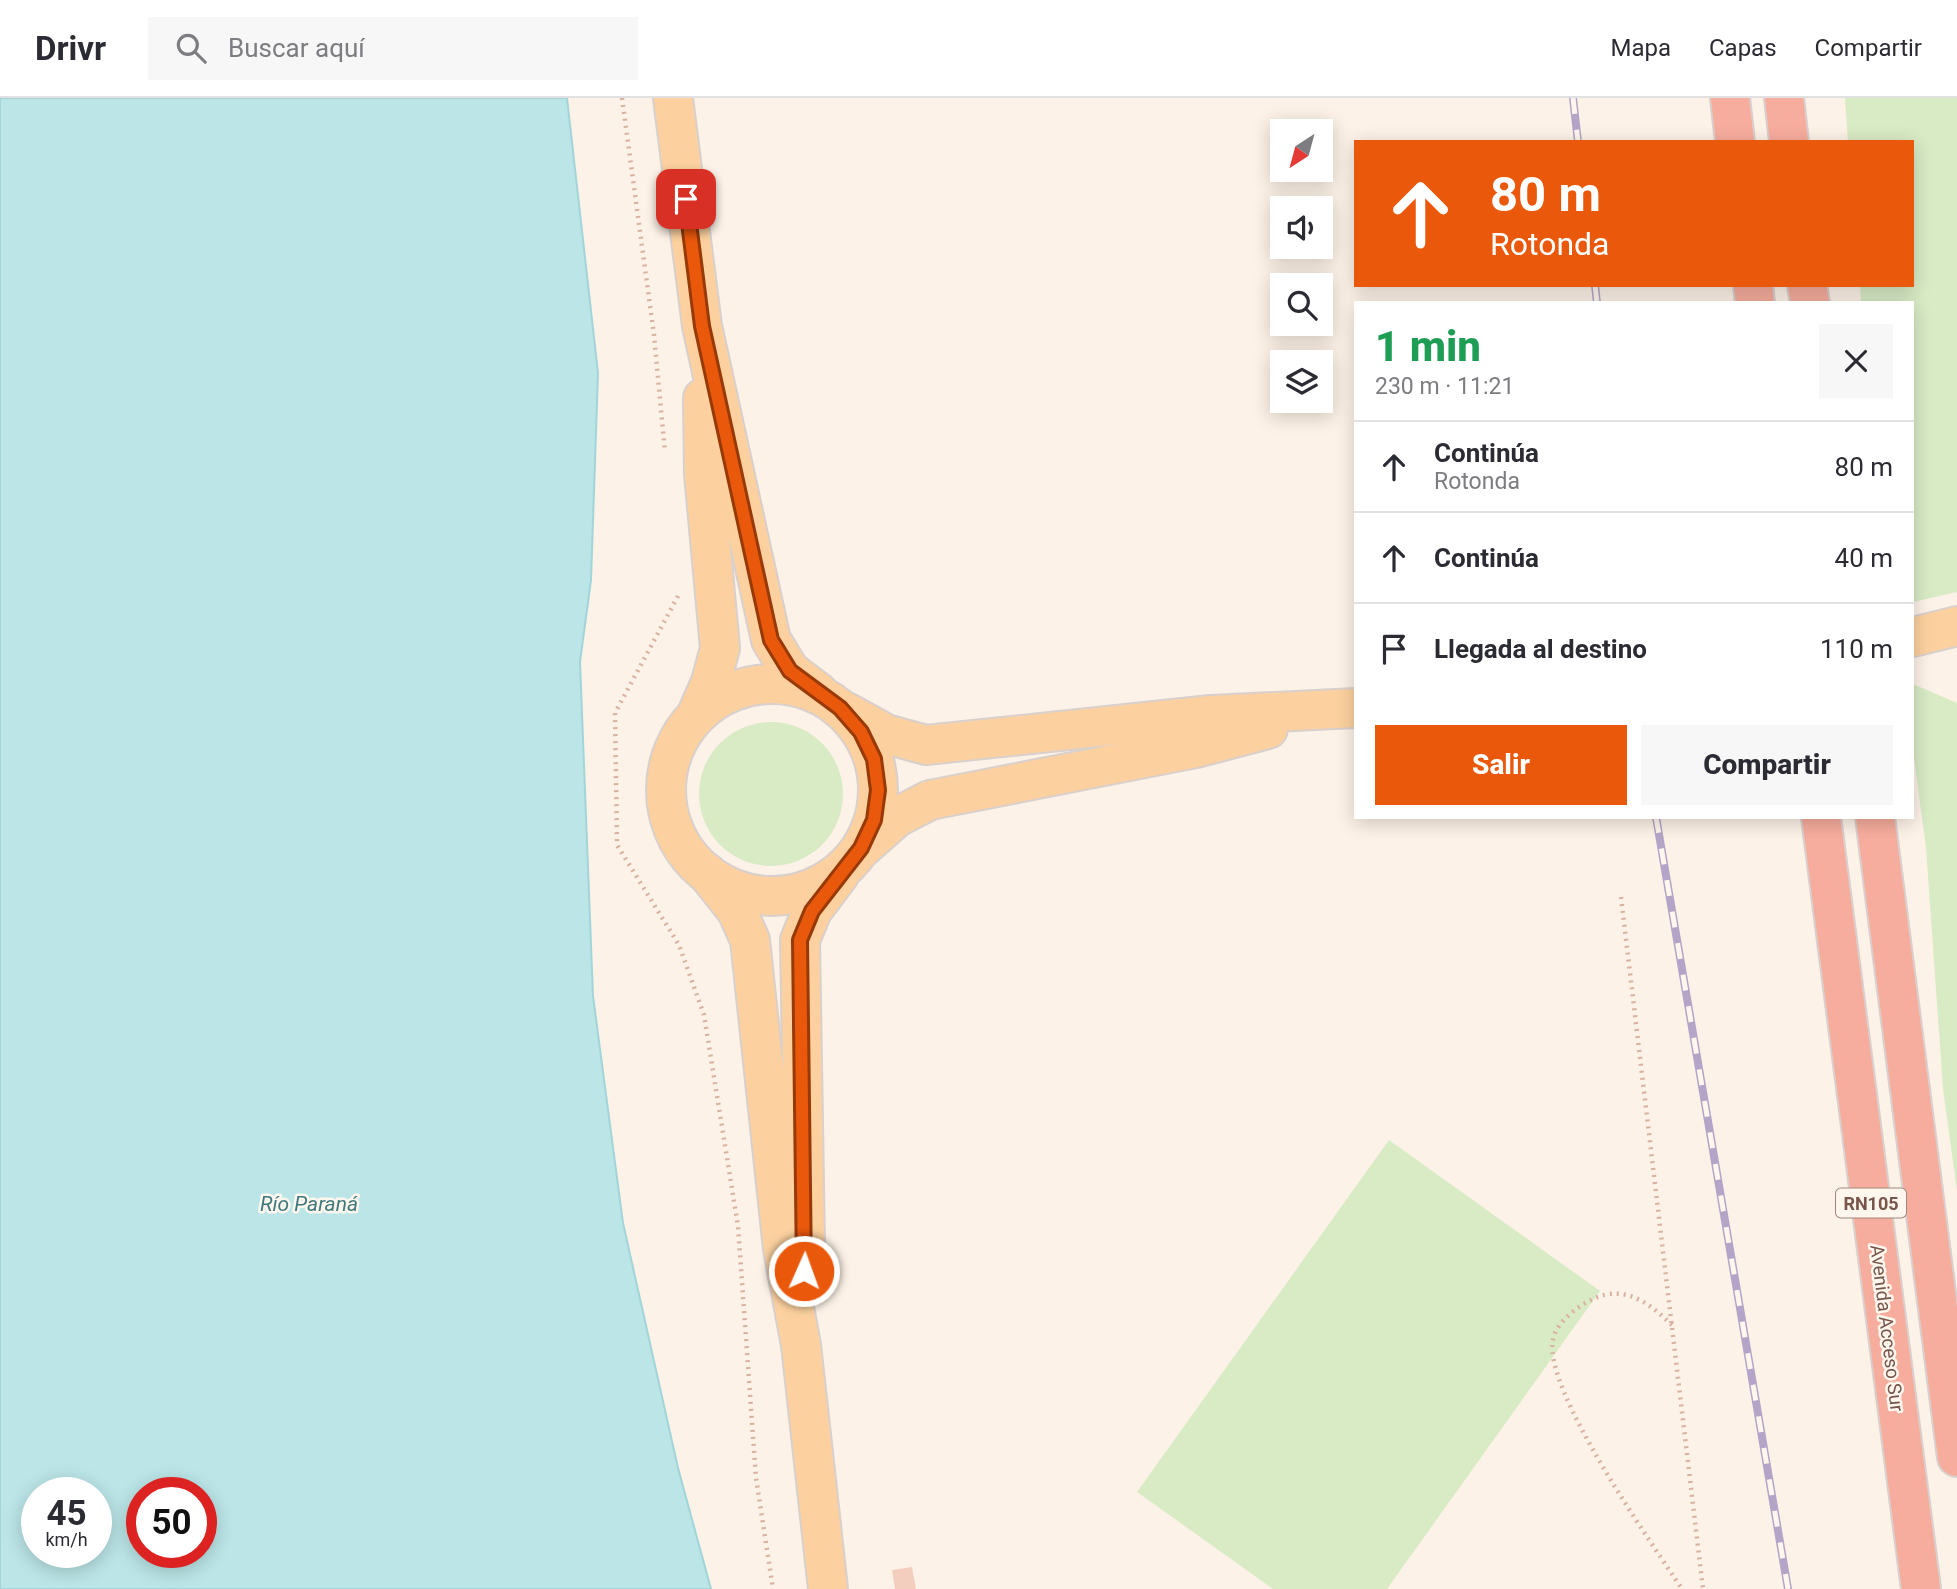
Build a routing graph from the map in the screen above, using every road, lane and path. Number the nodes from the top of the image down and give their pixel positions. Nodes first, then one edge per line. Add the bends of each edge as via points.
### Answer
1 (673, 98) edge
2 (1730, 98) edge
3 (1784, 98) edge
4 (1735, 140) edge
5 (1789, 140) edge
6 (702, 326) junction
7 (1957, 626) edge
8 (1914, 637) edge
9 (1914, 637) edge
10 (1957, 640) edge
11 (833, 703) junction
12 (1349, 709) edge
13 (697, 714) junction
14 (1821, 819) edge
15 (1875, 819) edge
16 (853, 858) junction
17 (707, 873) junction
18 (1621, 897) dead end
19 (1673, 1325) junction
20 (800, 1345) junction
21 (1957, 1457) edge
22 (828, 1589) edge
23 (1682, 1589) edge
24 (1703, 1589) edge
25 (1921, 1589) edge

1 - 6 main road
2 - 4 highway
3 - 5 highway
6 - 11 main road via 771,640 790,671
6 - 13 main road via 704,474 720,648
7 - 8 main road
9 - 10 main road
11 - 12 main road via 886,734 926,745 1211,715
11 - 13 main road via 793,686 759,684 725,694
11 - 16 main road via 861,732 874,759 878,790 874,820
12 - 16 main road via 1196,748 930,800 897,817
13 - 17 main road via 676,743 666,778 668,813 682,846
14 - 25 highway, Avenida Acceso Sur / RN105
15 - 21 highway, RN105
16 - 17 main road via 820,885 791,894 761,895 732,888
16 - 20 main road via 812,911 800,940 805,1247
17 - 20 main road via 737,911 750,940 783,1249
18 - 19 path
19 - 23 path via 1649,1303 1613,1291 1573,1311 1553,1338 1552,1355 1558,1380 1586,1434
19 - 24 path
20 - 22 main road

